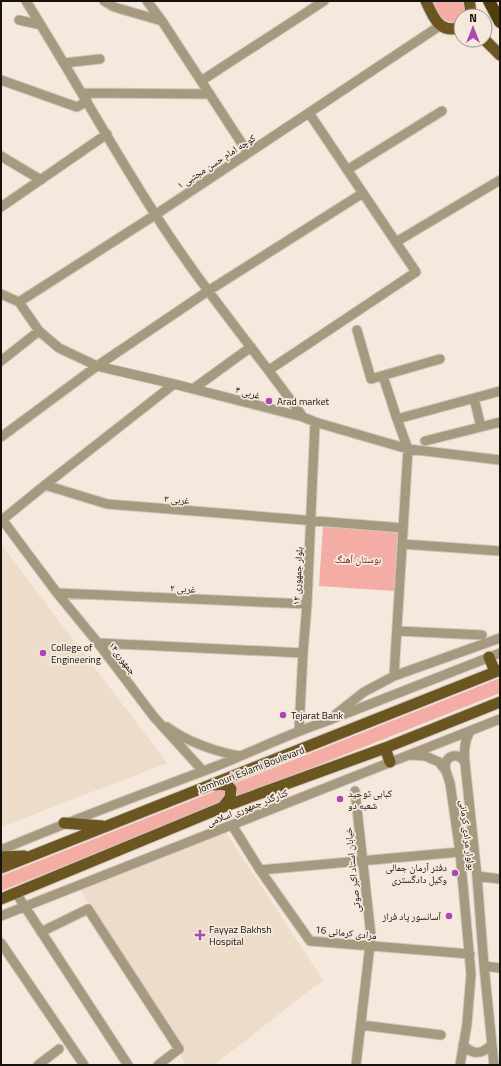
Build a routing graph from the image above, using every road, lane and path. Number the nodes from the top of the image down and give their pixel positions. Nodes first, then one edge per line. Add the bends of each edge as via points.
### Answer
1 (26, 1) edge
2 (104, 1) edge
3 (147, 1) edge
4 (324, 1) edge
5 (426, 1) edge
6 (489, 1) edge
7 (19, 20) dead end
8 (162, 21) junction
9 (500, 22) edge
10 (41, 25) junction
11 (441, 26) junction
12 (453, 30) edge
13 (100, 59) dead end
14 (64, 63) junction
15 (1, 80) edge
16 (201, 81) junction
17 (210, 94) junction
18 (84, 97) junction
19 (442, 111) dead end
20 (309, 113) junction
21 (107, 134) junction
22 (248, 153) junction
23 (1, 156) edge
24 (347, 170) junction
25 (41, 180) junction
26 (500, 180) edge
27 (363, 193) junction
28 (1, 207) edge
29 (155, 214) junction
30 (396, 242) junction
31 (208, 291) junction
32 (1, 294) edge
33 (19, 302) junction
34 (357, 330) dead end
35 (39, 331) junction
36 (252, 347) junction
37 (440, 359) dead end
38 (1, 361) edge
39 (97, 366) junction
40 (269, 370) junction
41 (383, 376) junction
42 (174, 384) junction
43 (193, 389) junction
44 (500, 391) edge
45 (474, 398) junction
46 (302, 417) junction
47 (397, 419) junction
48 (315, 422) junction
49 (500, 422) edge
50 (481, 427) junction
51 (1, 437) edge
52 (425, 441) dead end
53 (408, 448) junction
54 (500, 460) edge
55 (45, 485) junction
56 (2, 519) edge
57 (311, 520) junction
58 (403, 528) junction
59 (402, 544) junction
60 (500, 551) edge
61 (57, 593) junction
62 (307, 604) junction
63 (397, 631) junction
64 (482, 635) dead end
65 (500, 638) edge
66 (98, 643) junction
67 (303, 653) junction
68 (500, 653) edge
69 (489, 657) junction
70 (498, 671) edge
71 (394, 676) junction
72 (500, 702) edge
73 (154, 717) junction
74 (500, 719) edge
75 (327, 721) junction
76 (299, 730) junction
77 (470, 731) junction
78 (385, 748) junction
79 (409, 755) junction
80 (242, 756) junction
81 (390, 762) junction
82 (465, 763) junction
83 (446, 770) junction
84 (203, 771) junction
85 (213, 785) junction
86 (355, 791) dead end
87 (223, 807) junction
88 (64, 823) junction
89 (232, 825) junction
90 (105, 826) junction
91 (1, 850) edge
92 (460, 852) junction
93 (1, 856) edge
94 (31, 856) junction
95 (362, 860) junction
96 (1, 868) edge
97 (260, 870) junction
98 (477, 876) junction
99 (500, 878) edge
100 (16, 893) junction
101 (1, 899) edge
102 (25, 906) junction
103 (1, 916) edge
104 (41, 932) junction
105 (1, 943) edge
106 (370, 946) junction
107 (470, 954) junction
108 (484, 966) junction
109 (500, 968) edge
110 (361, 1025) junction
111 (441, 1035) dead end
112 (492, 1044) junction
113 (463, 1045) junction
114 (59, 1050) dead end
115 (38, 1065) edge
116 (84, 1065) edge
117 (128, 1065) edge
118 (158, 1065) edge
119 (356, 1065) edge
120 (460, 1065) edge
121 (494, 1065) edge

1 - 10 street
2 - 8 street via 114,7
3 - 8 street
4 - 16 street
5 - 11 main road
6 - 9 highway
7 - 10 street
8 - 16 street
10 - 14 street
11 - 12 main road
11 - 20 street, کوچه امام حسن مجتبی ۱
13 - 14 street
14 - 18 street
15 - 18 street via 77,107
16 - 17 street
17 - 18 street
17 - 22 street
18 - 21 street
19 - 24 street
20 - 22 street, کوچه امام حسن مجتبی ۱
20 - 24 street
21 - 25 street
21 - 29 street
22 - 29 street, کوچه امام حسن مجتبی ۱
23 - 25 street
24 - 27 street
25 - 28 street
26 - 30 street
27 - 30 street
27 - 31 street
29 - 31 street
29 - 33 street, کوچه امام حسن مجتبی ۱
30 - 40 street via 416,272
31 - 36 street
31 - 39 street
32 - 33 street
33 - 35 street, ۴ غربی
34 - 41 street via 371,379
35 - 38 street
35 - 39 street, ۴ غربی via 59,348
36 - 40 street
36 - 43 street
37 - 41 street
39 - 42 street, ۴ غربی
39 - 51 street
40 - 46 street
41 - 47 street
42 - 43 street, ۴ غربی
42 - 55 street
43 - 46 street, ۴ غربی
44 - 45 street
45 - 47 street
45 - 50 street
46 - 48 street, ۴ غربی
47 - 53 street
48 - 53 street, ۴ غربی
48 - 57 street, بلوار جمهوری ۱۲
49 - 50 street
50 - 52 street
53 - 54 street, ۴ غربی
53 - 58 street
55 - 56 street
55 - 57 street, ۳ غربی via 107,504
56 - 61 street, جمهوری۱۴
57 - 58 street, ۳ غربی
57 - 62 street, بلوار جمهوری ۱۲
58 - 59 street
59 - 60 street
59 - 63 street
61 - 62 street, ۲ غربی
61 - 66 street, جمهوری۱۴
62 - 67 street, بلوار جمهوری ۱۲
63 - 64 street
63 - 71 street
65 - 71 street
66 - 67 street
66 - 73 street, جمهوری۱۴
67 - 76 street, بلوار جمهوری ۱۲
68 - 69 street
69 - 70 main road
69 - 75 street
70 - 85 main road, Jomhouri Eslami Boulevard
71 - 75 street via 364,692
72 - 78 main road
73 - 80 street via 171,730 195,742 223,753
73 - 84 street, جمهوری۱۴
74 - 77 street, کنارگذر جمهوری اسلامی
75 - 76 street
76 - 80 street
77 - 79 street, کنارگذر جمهوری اسلامی
77 - 82 street, بولوار مرادی کرمانی via 464,745
78 - 81 main road
78 - 87 main road
79 - 81 street, کنارگذر جمهوری اسلامی
79 - 83 street via 425,756 438,762
80 - 84 street
81 - 89 street, کنارگذر جمهوری اسلامی
82 - 83 street via 459,756 454,755 446,761
82 - 98 street, بولوار مرادی کرمانی
83 - 92 street, بولوار مرادی کرمانی
84 - 88 street
85 - 87 main road via 222,784 231,789 230,798
85 - 90 main road, Jomhouri Eslami Boulevard
86 - 95 street, خیابان استاد اکبر صوتی
87 - 100 main road
88 - 90 main road
88 - 91 street
89 - 97 street, مرادی کرمانی 16
89 - 102 street, کنارگذر جمهوری اسلامی
90 - 94 main road, Jomhouri Eslami Boulevard
92 - 95 street
92 - 107 street, بولوار مرادی کرمانی
93 - 94 main road
94 - 96 main road, Jomhouri Eslami Boulevard
95 - 97 street
95 - 106 street, خیابان استاد اکبر صوتی
97 - 106 street, مرادی کرمانی 16 via 310,941
98 - 99 street
98 - 108 street, بولوار مرادی کرمانی
100 - 101 main road
100 - 102 street
102 - 103 street, کنارگذر جمهوری اسلامی
102 - 104 street
104 - 117 street
104 - 118 street via 88,909 179,1050
105 - 116 street
106 - 107 street, مرادی کرمانی 16
106 - 110 street, خیابان استاد اکبر صوتی
107 - 113 street, بولوار مرادی کرمانی via 471,974
108 - 109 street
108 - 112 street, بولوار مرادی کرمانی
110 - 111 street
110 - 119 street, خیابان استاد اکبر صوتی
112 - 113 street via 481,1052 468,1050
112 - 121 street, بولوار مرادی کرمانی
113 - 120 street, بولوار مرادی کرمانی
114 - 115 street

